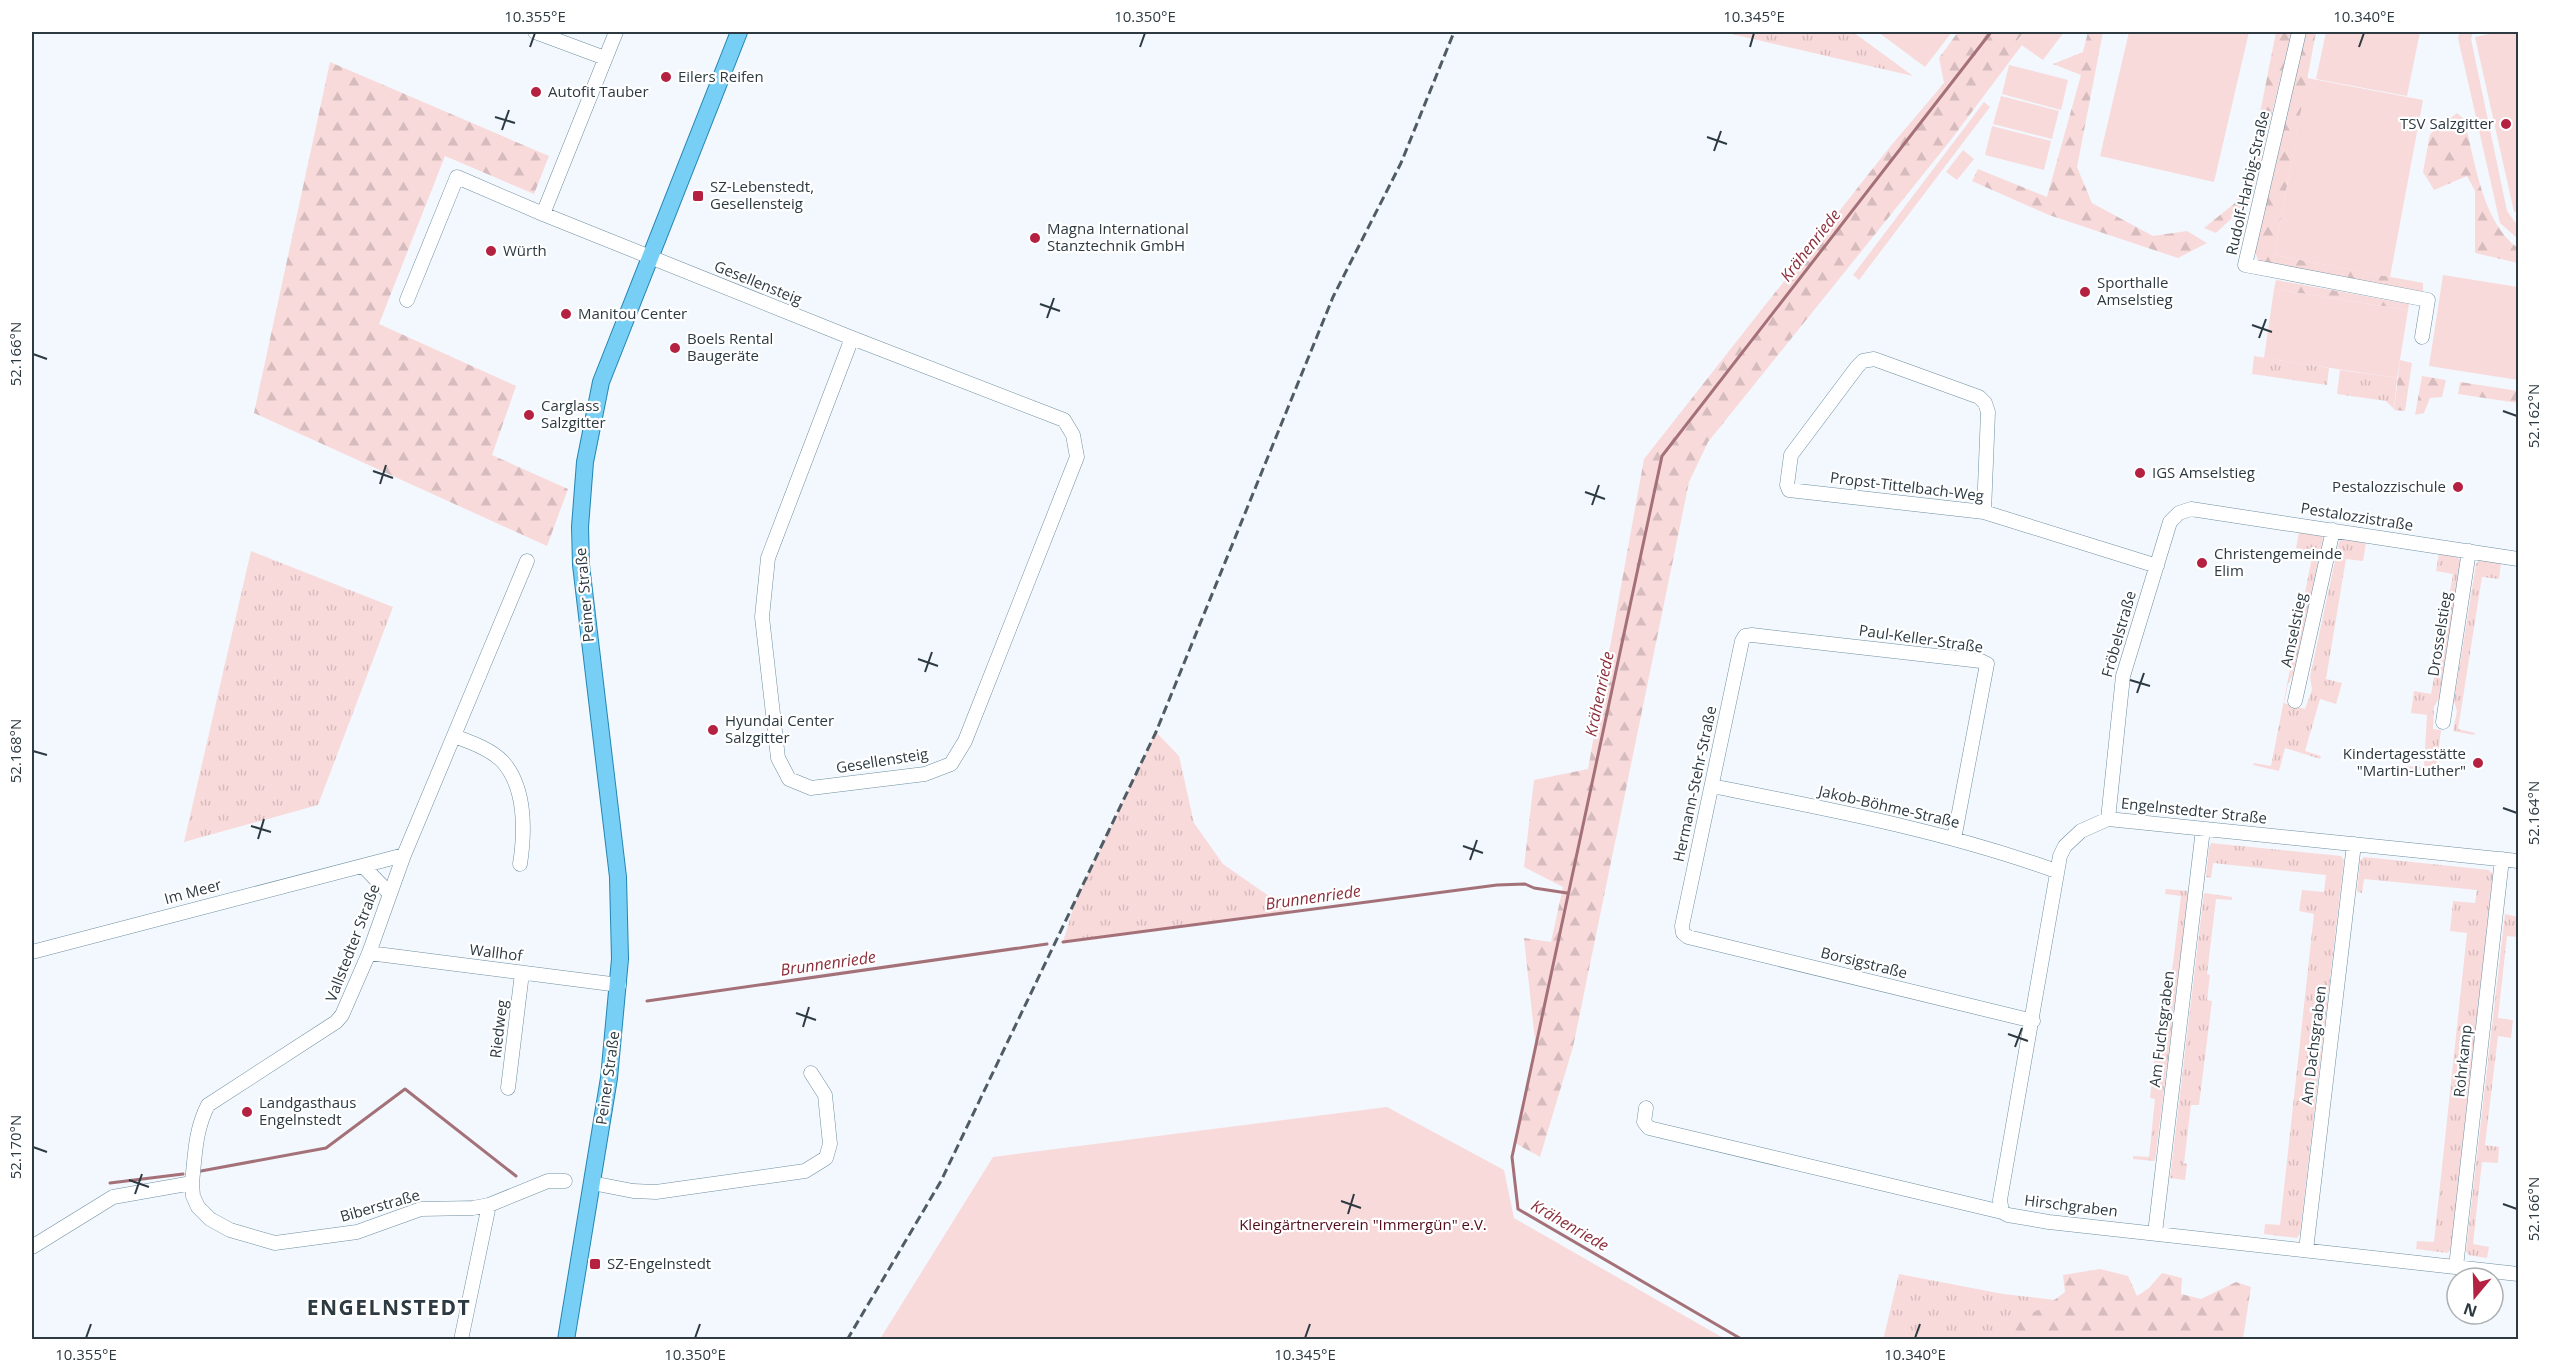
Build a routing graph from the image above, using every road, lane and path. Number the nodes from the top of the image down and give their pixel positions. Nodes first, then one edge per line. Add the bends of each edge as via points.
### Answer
1 (536, 32) edge
2 (616, 32) edge
3 (739, 32) edge
4 (2300, 32) edge
5 (605, 58) junction
6 (543, 214) junction
7 (652, 257) junction
8 (407, 300) dead end
9 (2422, 337) dead end
10 (852, 339) junction
11 (2191, 509) joint
12 (1984, 512) junction
13 (2332, 531) junction
14 (2469, 551) junction
15 (2518, 559) edge
16 (527, 561) dead end
17 (2157, 566) junction
18 (1745, 636) joint
19 (2295, 701) dead end
20 (2443, 722) dead end
21 (454, 736) junction
22 (1712, 786) junction
23 (2108, 819) junction
24 (2203, 829) junction
25 (1954, 839) junction
26 (2354, 844) junction
27 (404, 855) junction
28 (2502, 859) junction
29 (2518, 861) edge
30 (520, 864) dead end
31 (363, 866) junction
32 (2056, 872) junction
33 (389, 893) junction
34 (1688, 938) joint
35 (32, 952) edge
36 (369, 953) junction
37 (522, 974) junction
38 (619, 985) junction
39 (2033, 1021) junction
40 (811, 1073) dead end
41 (508, 1088) dead end
42 (1646, 1108) dead end
43 (565, 1181) dead end
44 (192, 1183) junction
45 (592, 1183) junction
46 (489, 1205) junction
47 (2002, 1212) junction
48 (2155, 1233) junction
49 (32, 1247) edge
50 (2306, 1250) junction
51 (2447, 1266) edge
52 (2456, 1266) edge
53 (461, 1340) edge
54 (566, 1340) edge

1 - 5 street
2 - 5 street
3 - 7 main road, Peiner Straße
4 - 9 street, Rudolf-Harbig-Straße via 2245,265 2428,300
5 - 6 street
6 - 7 street, Gesellensteig
6 - 8 street, Gesellensteig via 457,177
7 - 10 street, Gesellensteig
7 - 38 main road, Peiner Straße via 601,382 585,462 580,527 587,634 618,877
10 - 10 street, Gesellensteig via 1064,420 1074,435 1077,457 965,741 951,764 925,774 811,788 789,779 778,758 763,604 768,558
11 - 13 street, Pestalozzistraße
11 - 17 street, Fröbelstraße via 2170,522
12 - 12 street, Propst-Tittelbach-Weg via 1789,490 1791,455 1857,368 1874,358 1985,404 1988,412
12 - 17 street, Propst-Tittelbach-Weg
13 - 14 street, Pestalozzistraße
13 - 19 street, Amselstieg
14 - 15 street, Pestalozzistraße
14 - 20 street, Drosselstieg
16 - 21 street, Vallstedter Straße
17 - 23 street, Fröbelstraße via 2122,676
18 - 22 street, Hermann-Stehr-Straße
18 - 25 street, Paul-Keller-Straße via 1987,664
21 - 27 street, Vallstedter Straße
21 - 30 street via 477,745 502,762 518,789 524,839
22 - 25 street, Jakob-Böhme-Straße
22 - 34 street, Hermann-Stehr-Straße via 1682,926
23 - 24 street, Engelnstedter Straße
23 - 32 street, Engelnstedter Straße via 2074,837 2060,856
24 - 26 street, Engelnstedter Straße
24 - 48 street, Am Fuchsgraben
25 - 32 street, Jakob-Böhme-Straße
26 - 28 street, Engelnstedter Straße
26 - 50 street, Am Dachsgraben
27 - 31 street, Im Meer
27 - 33 street, Vallstedter Straße
28 - 29 street, Engelnstedter Straße
28 - 52 street, Rohrkamp
31 - 33 street
31 - 35 street, Im Meer
32 - 39 street, Engelnstedter Straße
33 - 36 street, Vallstedter Straße
34 - 39 street, Borsigstraße
36 - 37 street, Wallhof
36 - 44 street, Vallstedter Straße via 336,1022 208,1105 197,1134
37 - 38 street, Wallhof
37 - 41 street, Riedweg
38 - 45 main road, Peiner Straße
39 - 47 street, Engelnstedter Straße via 2000,1200
40 - 45 street via 825,1095 830,1144 826,1158 805,1171 656,1192
42 - 47 street, Hirschgraben via 1644,1122 1649,1128
43 - 46 street, Biberstraße via 548,1181
44 - 46 street, Biberstraße via 198,1207 210,1219 230,1230 275,1243 357,1232 421,1209
44 - 49 street via 113,1197
45 - 54 main road, Peiner Straße
46 - 53 street
47 - 48 street, Hirschgraben via 2049,1222
48 - 50 street, Hirschgraben
50 - 51 street, Hirschgraben

